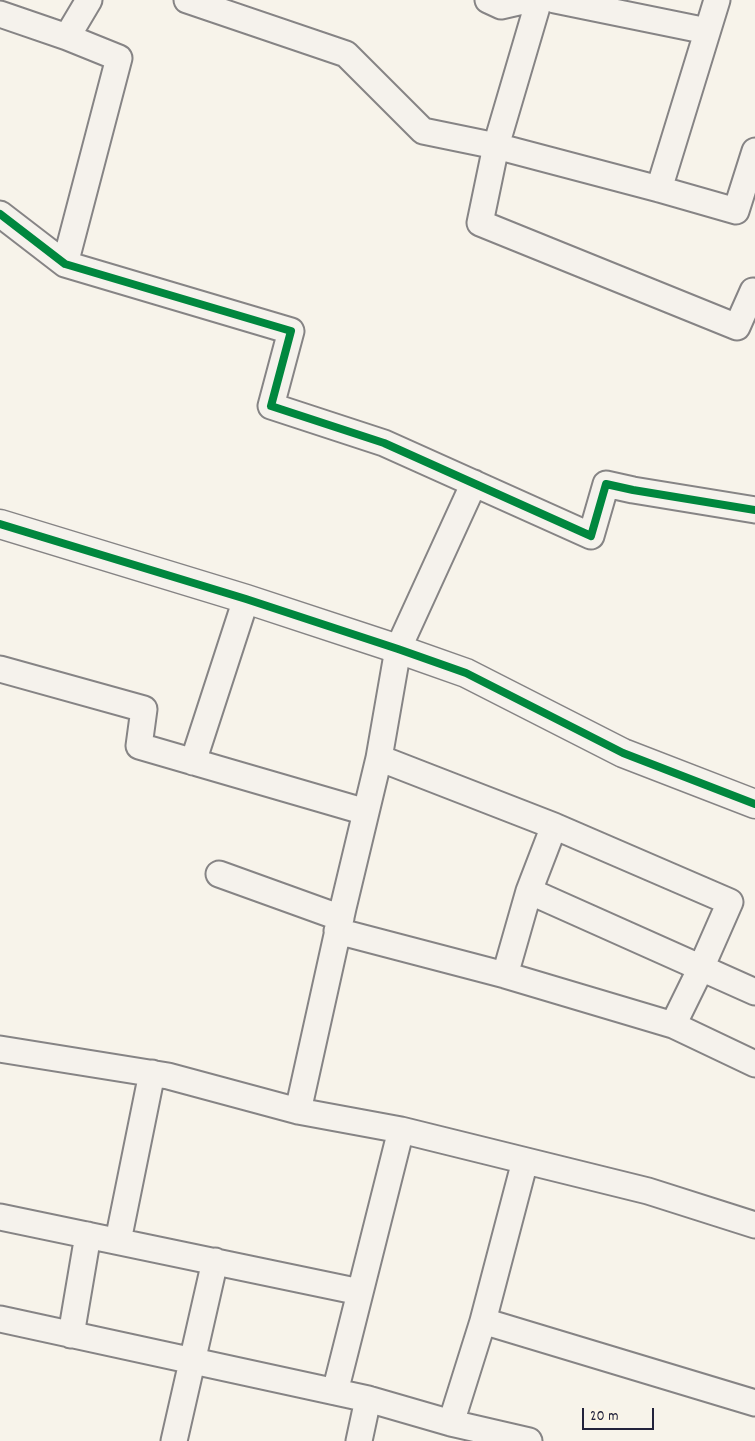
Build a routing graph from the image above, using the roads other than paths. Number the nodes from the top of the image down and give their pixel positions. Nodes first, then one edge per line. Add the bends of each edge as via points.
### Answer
1 (89, 0) edge
2 (187, 0) edge
3 (488, 0) edge
4 (527, 0) edge
5 (539, 0) edge
6 (555, 0) edge
7 (717, 0) edge
8 (0, 14) edge
9 (706, 31) junction
10 (67, 37) junction
11 (496, 146) junction
12 (755, 151) edge
13 (659, 189) junction
14 (0, 214) edge
15 (65, 264) junction
16 (755, 292) edge
17 (474, 483) junction
18 (755, 510) edge
19 (0, 524) edge
20 (246, 599) junction
21 (398, 649) junction
22 (0, 669) edge
23 (379, 758) junction
24 (193, 762) junction
25 (755, 804) edge
26 (366, 812) junction
27 (554, 826) junction
28 (219, 874) dead end
29 (529, 891) junction
30 (339, 925) junction
31 (701, 968) junction
32 (505, 975) junction
33 (755, 992) edge
34 (673, 1025) junction
35 (0, 1049) edge
36 (755, 1064) edge
37 (152, 1073) junction
38 (298, 1111) junction
39 (400, 1130) junction
40 (525, 1160) junction
41 (0, 1217) edge
42 (755, 1225) edge
43 (88, 1235) junction
44 (118, 1241) junction
45 (215, 1261) junction
46 (360, 1292) junction
47 (0, 1319) edge
48 (483, 1321) junction
49 (71, 1335) junction
50 (192, 1361) junction
51 (335, 1392) junction
52 (368, 1399) junction
53 (755, 1403) edge
54 (451, 1423) junction
55 (174, 1441) edge
56 (359, 1441) edge
57 (529, 1441) edge

1 - 10 street
2 - 11 street via 346,54 423,131
3 - 4 street via 501,6
5 - 11 street
6 - 9 street
7 - 9 street
8 - 10 street
9 - 13 street
10 - 15 street via 119,58
11 - 13 street
11 - 16 street via 480,223 737,327
12 - 13 street via 736,211
14 - 15 street
15 - 17 street via 291,331 270,406 384,443
17 - 18 street via 591,536 606,484
17 - 21 street
19 - 20 street
20 - 21 street
20 - 24 street
21 - 23 street
21 - 25 street via 466,673 623,753
22 - 24 street via 144,709 140,746
23 - 26 street
23 - 27 street
24 - 26 street
26 - 30 street
27 - 29 street
27 - 31 street via 730,902
28 - 30 street
29 - 31 street
29 - 32 street
30 - 32 street
30 - 38 street
31 - 33 street
31 - 34 street
32 - 34 street
34 - 36 street
35 - 37 street
37 - 38 street
37 - 44 street
38 - 39 street
39 - 40 street
39 - 46 street
40 - 42 street via 648,1191
40 - 48 street
41 - 43 street
43 - 44 street
43 - 49 street
44 - 45 street
45 - 46 street
45 - 50 street
46 - 51 street
47 - 49 street
48 - 53 street
48 - 54 street
49 - 50 street
50 - 51 street
50 - 55 street
51 - 52 street
52 - 54 street
52 - 56 street
54 - 57 street

